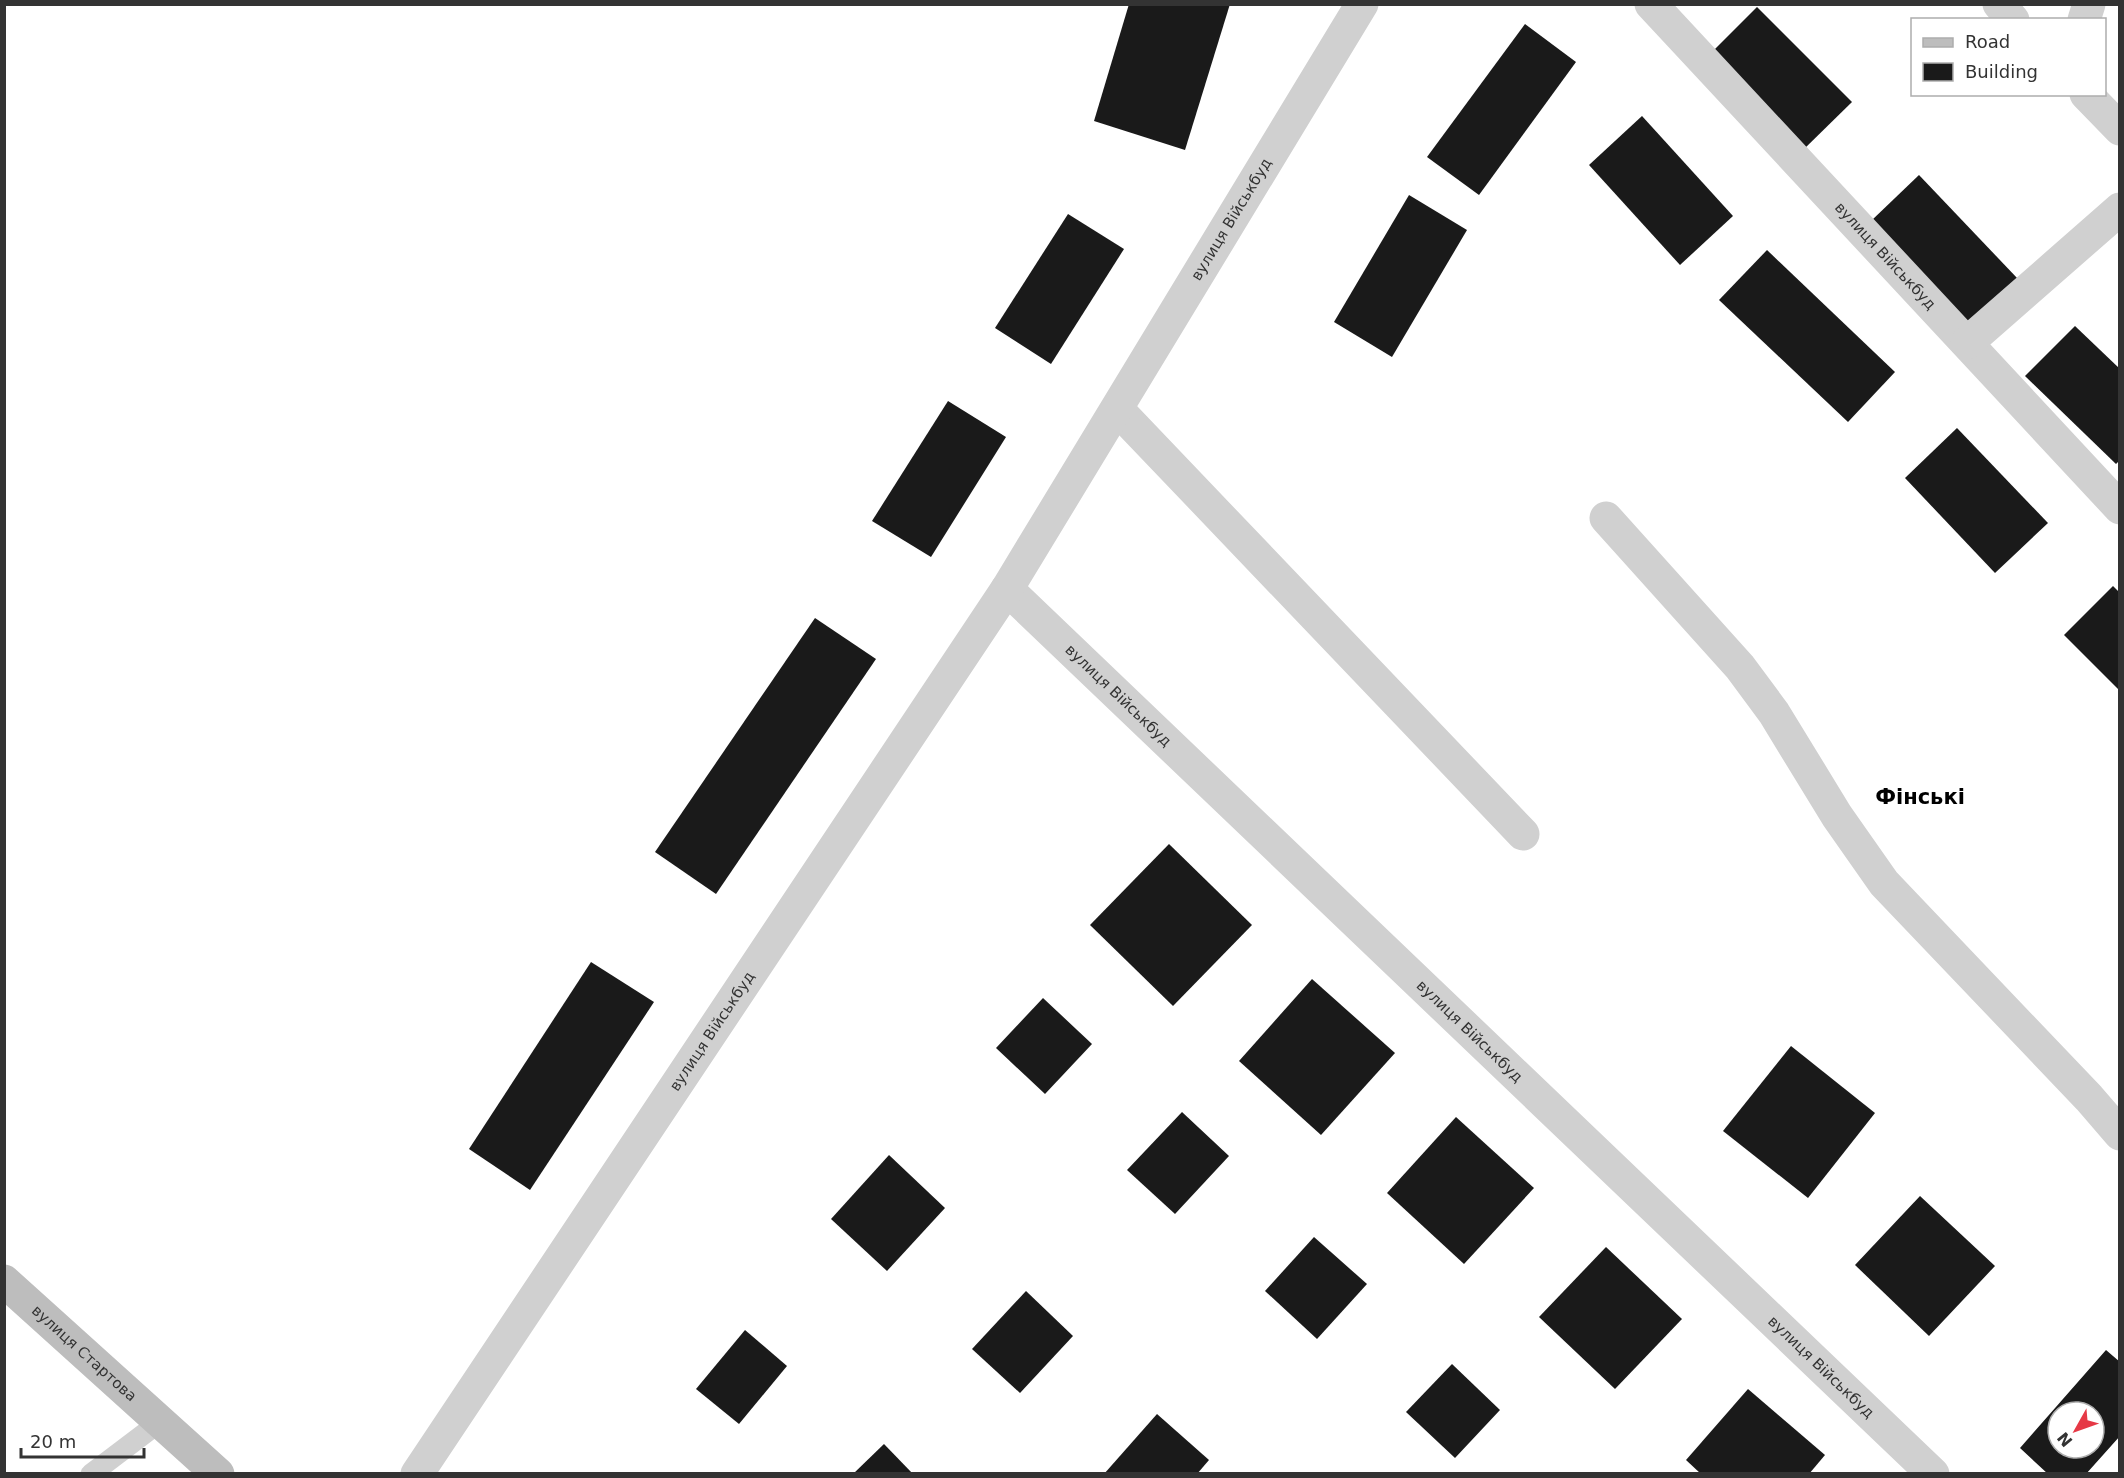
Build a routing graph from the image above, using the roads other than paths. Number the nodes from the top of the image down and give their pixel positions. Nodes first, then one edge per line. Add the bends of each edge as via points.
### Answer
1 (1362, 4) edge
2 (1651, 4) edge
3 (1999, 4) edge
4 (2011, 18) edge
5 (2088, 96) edge
6 (2120, 129) edge
7 (2120, 209) edge
8 (1967, 343) junction
9 (1117, 409) junction
10 (2120, 508) edge
11 (1606, 518) dead end
12 (1007, 589) junction
13 (1523, 834) dead end
14 (2120, 1134) edge
15 (4, 1281) edge
16 (161, 1421) junction
17 (91, 1473) edge
18 (218, 1473) edge
19 (417, 1473) edge
20 (1933, 1473) edge

1 - 9 street, вулиця Військбуд
2 - 8 street, вулиця Військбуд
3 - 4 street
5 - 6 street
7 - 8 street
8 - 10 street, вулиця Військбуд
9 - 12 street, вулиця Військбуд
9 - 13 street
11 - 14 street via 1740,667 1884,883
12 - 19 street, вулиця Військбуд
12 - 20 street, вулиця Військбуд
15 - 16 main road, вулиця Стартова
16 - 17 lane
16 - 18 main road, вулиця Стартова

